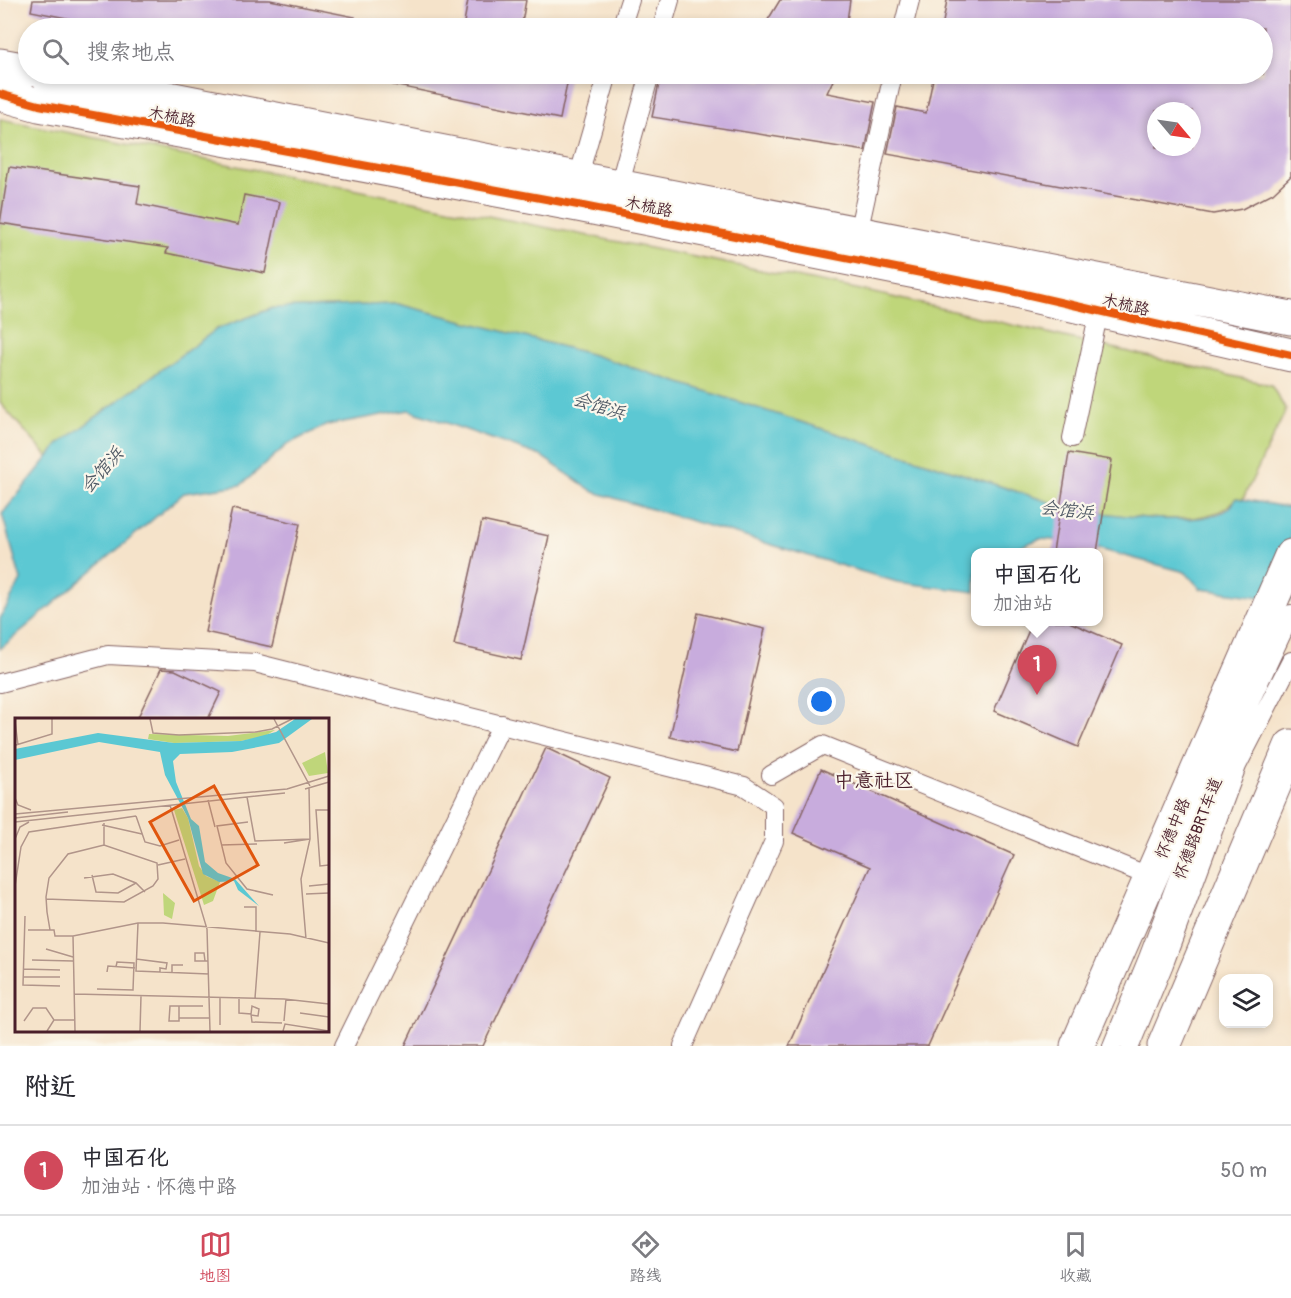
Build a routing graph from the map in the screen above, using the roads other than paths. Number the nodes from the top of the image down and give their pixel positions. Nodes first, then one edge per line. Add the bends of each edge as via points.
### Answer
1 (630, 0) edge
2 (670, 0) edge
3 (910, 0) edge
4 (624, 18) edge
5 (665, 18) edge
6 (906, 18) edge
7 (0, 64) edge
8 (18, 68) edge
9 (97, 84) edge
10 (605, 84) edge
11 (647, 84) edge
12 (891, 84) edge
13 (0, 94) edge
14 (578, 178) junction
15 (620, 186) junction
16 (858, 233) junction
17 (1099, 311) junction
18 (1291, 318) edge
19 (1291, 355) edge
20 (1072, 438) dead end
21 (1291, 556) edge
22 (1279, 612) edge
23 (1291, 661) edge
24 (0, 684) edge
25 (502, 724) junction
26 (1291, 746) edge
27 (771, 775) dead end
28 (1151, 877) junction
29 (344, 1046) edge
30 (683, 1046) edge
31 (1077, 1046) edge
32 (1112, 1046) edge
33 (1130, 1046) edge
34 (1164, 1046) edge

1 - 4 lane
2 - 5 lane
3 - 6 lane
7 - 8 street
9 - 14 street, 木梳路
10 - 14 lane
11 - 15 lane
12 - 16 lane
13 - 17 street, 木梳路 via 39,105 589,207
14 - 15 street, 木梳路
15 - 16 street, 木梳路
16 - 18 street, 木梳路
17 - 19 street, 木梳路
17 - 20 lane
21 - 22 street, 怀德中路
22 - 28 street, 怀德中路
22 - 32 lane, 怀德路BRT车道
23 - 33 lane, 怀德路BRT车道 via 1238,766
24 - 25 lane via 108,655 255,663
25 - 29 lane
25 - 30 lane via 744,786 774,806 774,841
26 - 34 street
27 - 28 lane via 823,745
28 - 31 street, 怀德中路

